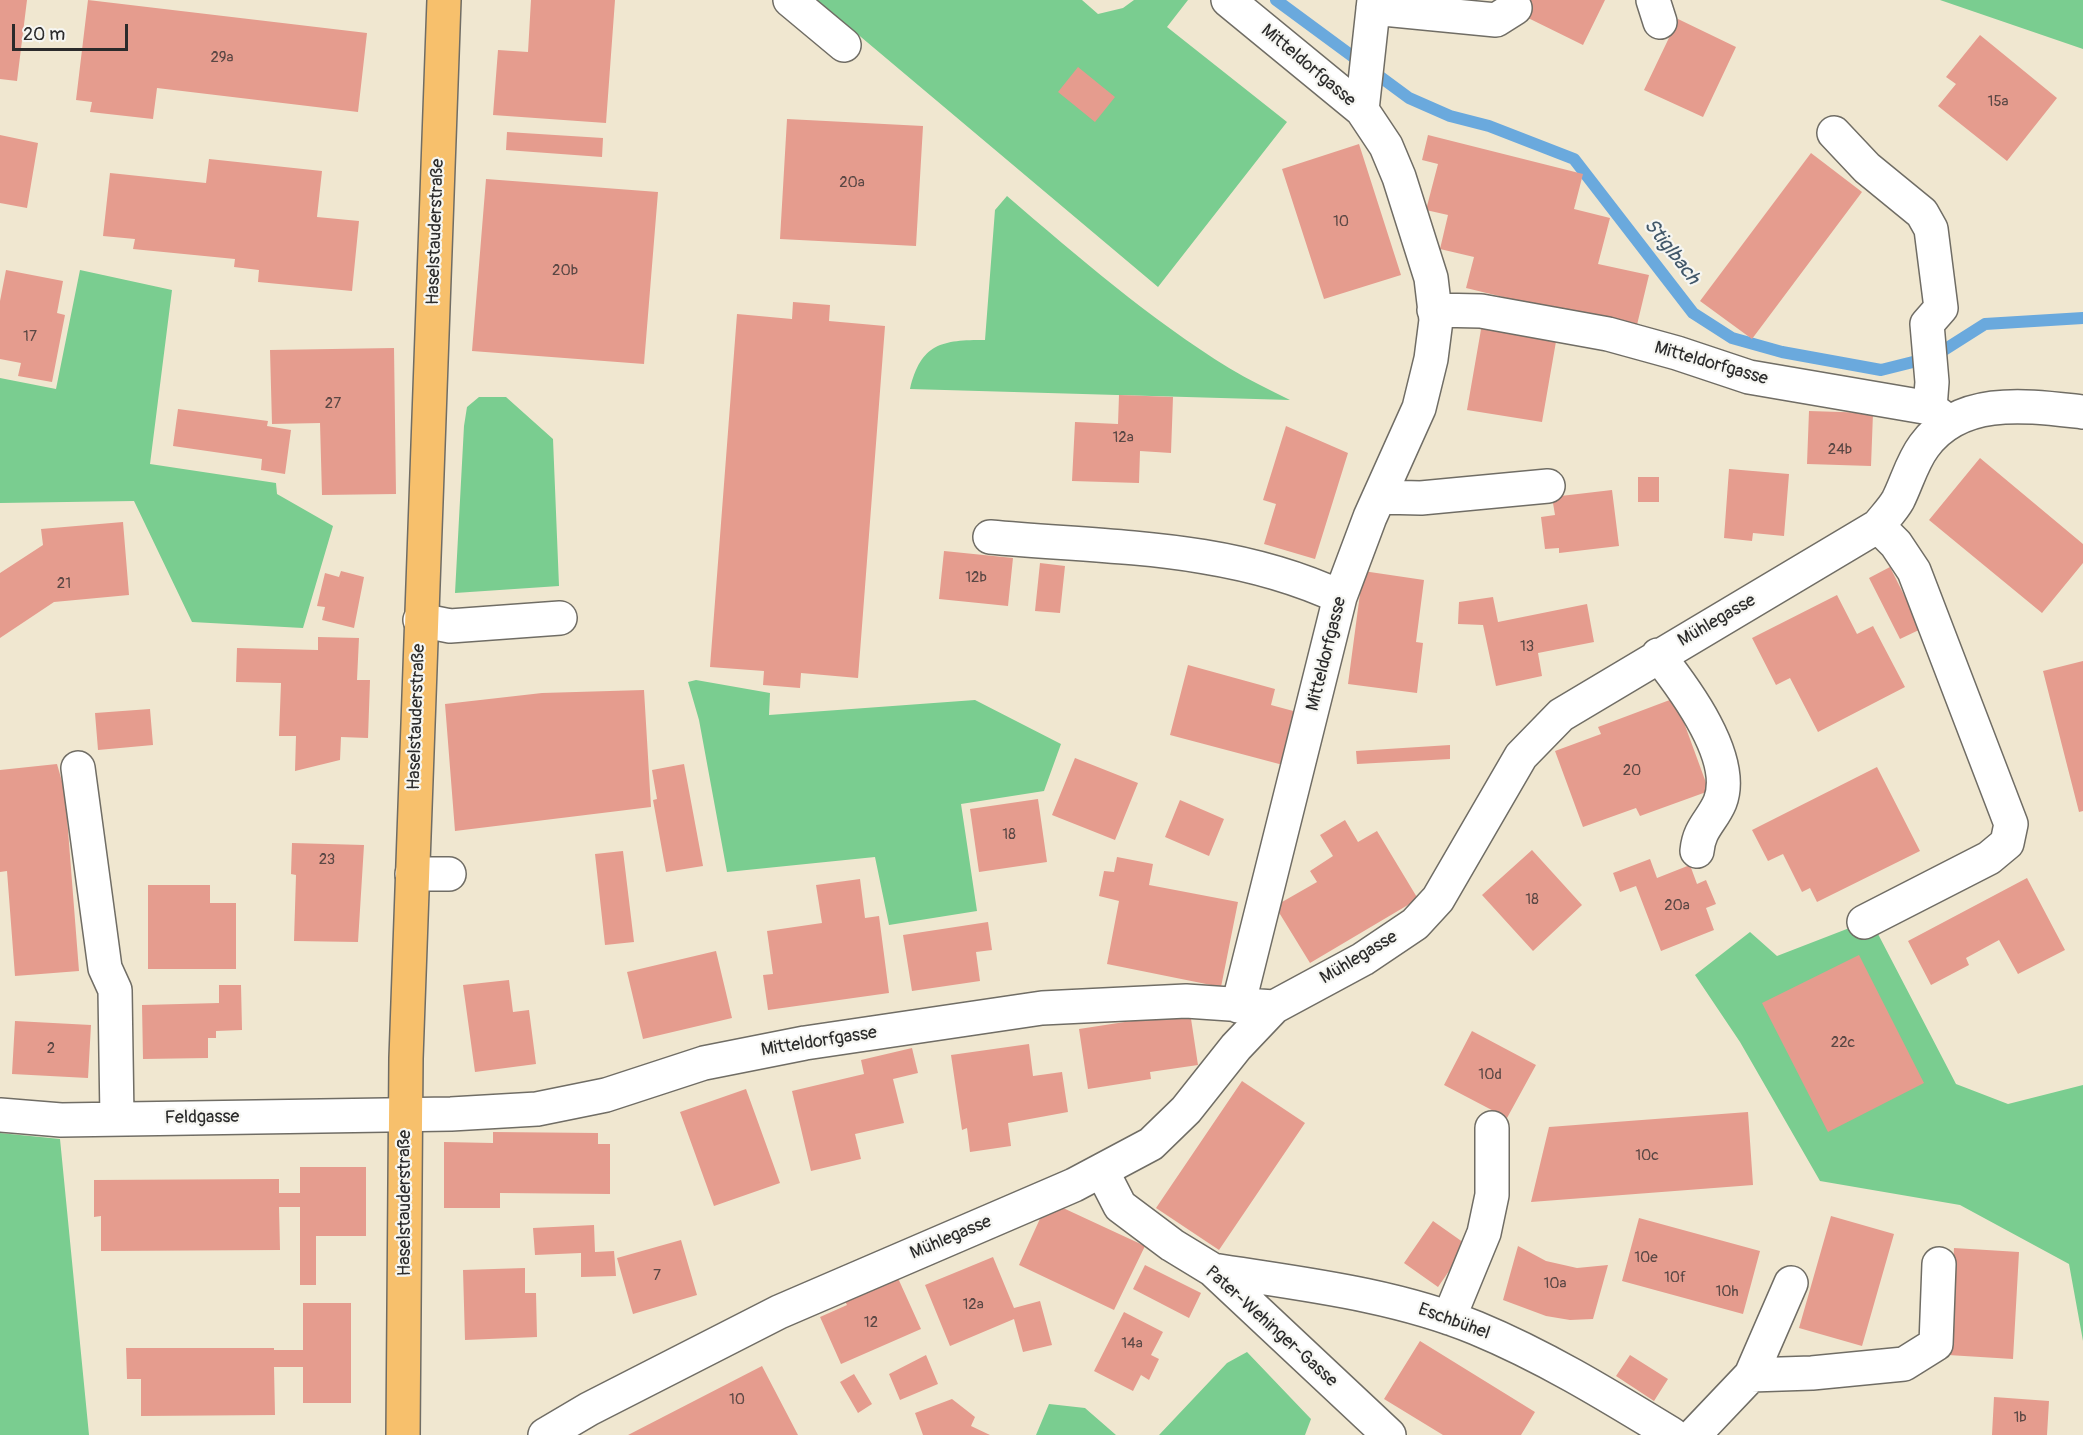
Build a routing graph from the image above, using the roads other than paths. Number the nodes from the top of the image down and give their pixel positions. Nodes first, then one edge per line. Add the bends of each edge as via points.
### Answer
1 (444, 0) edge
2 (790, 0) edge
3 (1228, 0) edge
4 (1373, 4) edge
5 (1515, 8) dead end
6 (844, 45) dead end
7 (1363, 99) junction
8 (1834, 133) dead end
9 (1434, 310) junction
10 (1937, 404) junction
11 (2083, 412) edge
12 (1548, 486) dead end
13 (1379, 497) junction
14 (1878, 526) junction
15 (990, 537) dead end
16 (1340, 597) junction
17 (560, 618) dead end
18 (420, 620) junction
19 (1658, 655) junction
20 (78, 768) dead end
21 (1697, 850) dead end
22 (412, 874) junction
23 (449, 874) dead end
24 (1864, 922) dead end
25 (1238, 1006) junction
26 (1274, 1007) junction
27 (405, 1114) junction
28 (0, 1115) edge
29 (117, 1119) junction
30 (1492, 1128) dead end
31 (1102, 1171) junction
32 (1939, 1264) dead end
33 (1213, 1270) junction
34 (1791, 1283) dead end
35 (1449, 1318) junction
36 (1751, 1375) junction
37 (403, 1435) edge
38 (545, 1435) edge
39 (1389, 1435) edge
40 (1673, 1435) edge
41 (1694, 1435) edge

1 - 18 main road, Haselstauderstraße
2 - 6 street
3 - 7 street, Mitteldorfgasse
4 - 5 street via 1496,20
4 - 7 street
7 - 9 street, Mitteldorfgasse via 1399,177 1431,278
8 - 10 street via 1867,168 1922,213 1930,229 1941,308 1928,324
9 - 10 street, Mitteldorfgasse via 1481,311 1597,332 1749,377
9 - 13 street, Mitteldorfgasse via 1431,359 1419,408
10 - 11 street, Mühlegasse via 1978,411 2014,405
10 - 14 street, Mühlegasse via 1924,445 1897,502
12 - 13 street via 1421,498
13 - 16 street, Mitteldorfgasse
14 - 19 street, Mühlegasse
14 - 24 street via 1914,571 2011,824 2007,843 1989,858
15 - 16 street via 1199,554 1309,582
16 - 25 street, Mitteldorfgasse
17 - 18 street via 450,626
18 - 22 main road, Haselstauderstraße
19 - 21 street via 1687,691 1706,726 1725,778 1720,802 1698,836
19 - 26 street, Mühlegasse via 1561,715 1521,756 1438,899 1415,924 1363,959
20 - 29 street via 105,968 114,990
22 - 23 street
22 - 27 main road, Haselstauderstraße
25 - 26 street, Mitteldorfgasse
25 - 27 street, Mitteldorfgasse via 1186,1001 1042,1008 805,1043 704,1063 606,1095 537,1109
26 - 31 street, Mühlegasse via 1158,1137
27 - 29 street, Feldgasse
27 - 37 main road, Haselstauderstraße
28 - 29 street, Feldgasse
30 - 35 street via 1492,1195 1484,1233
31 - 33 street, Pater-Wehinger-Gasse via 1120,1206
31 - 38 street, Mühlegasse via 779,1312
32 - 36 street via 1936,1344 1904,1365
33 - 35 street, Eschbühel via 1332,1288
33 - 39 street, Pater-Wehinger-Gasse
34 - 36 street
35 - 40 street, Eschbühel via 1566,1370
36 - 41 street

